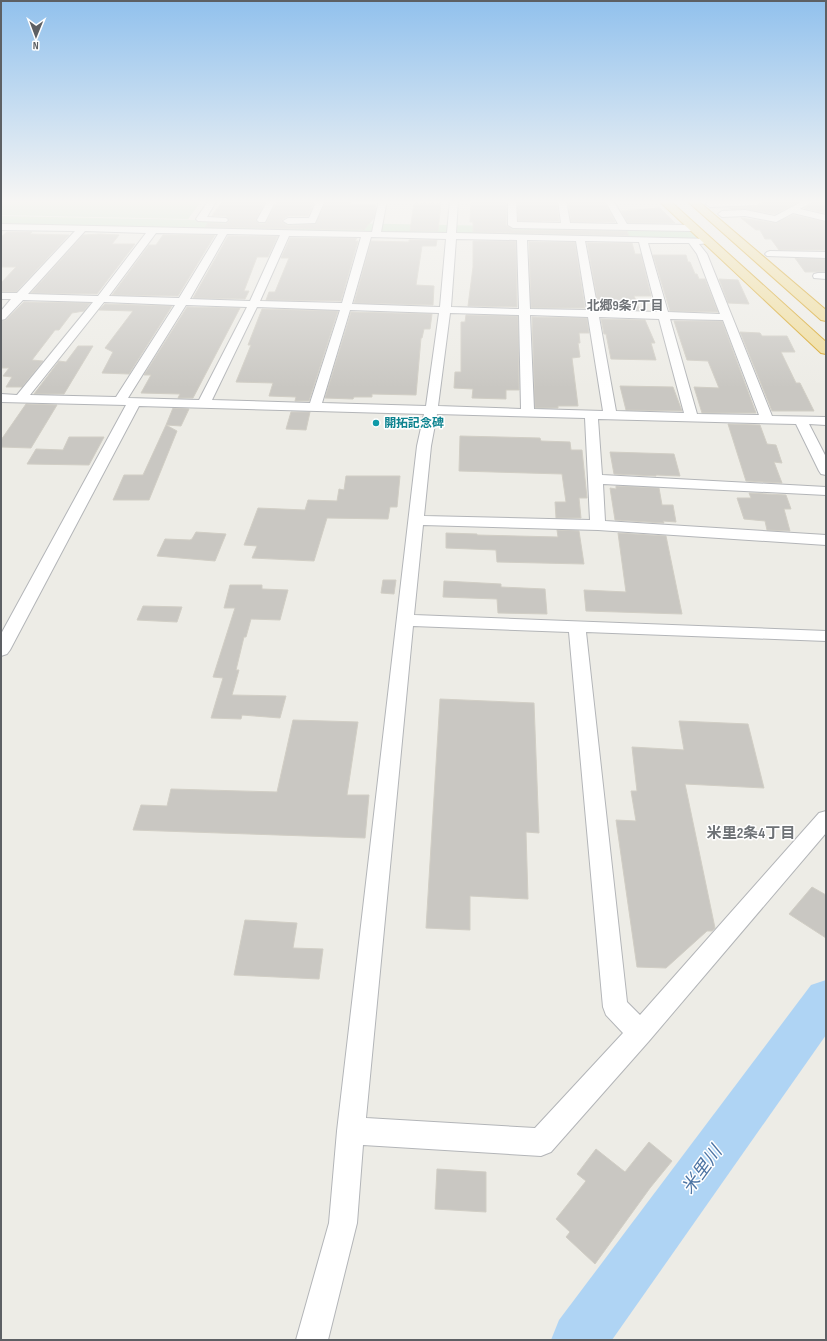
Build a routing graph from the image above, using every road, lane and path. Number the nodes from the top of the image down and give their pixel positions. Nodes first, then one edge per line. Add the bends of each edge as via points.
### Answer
1 (51, 263) edge
2 (128, 263) edge
3 (206, 263) edge
4 (272, 263) edge
5 (361, 263) edge
6 (450, 263) edge
7 (523, 263) edge
8 (584, 263) edge
9 (649, 263) edge
10 (705, 263) edge
11 (731, 263) edge
12 (745, 263) edge
13 (763, 263) edge
14 (780, 263) edge
15 (798, 277) dead end
16 (1, 296) edge
17 (20, 297) junction
18 (101, 299) junction
19 (183, 301) junction
20 (254, 304) junction
21 (346, 307) junction
22 (446, 310) junction
23 (524, 312) junction
24 (593, 313) junction
25 (664, 315) junction
26 (1, 317) edge
27 (727, 317) junction
28 (826, 317) edge
29 (826, 335) edge
30 (826, 350) edge
31 (11, 398) edge
32 (128, 401) junction
33 (204, 403) junction
34 (315, 406) junction
35 (433, 409) junction
36 (1, 411) edge
37 (528, 413) junction
38 (591, 415) junction
39 (610, 415) junction
40 (692, 417) junction
41 (767, 420) junction
42 (801, 421) junction
43 (826, 421) edge
44 (826, 471) edge
45 (594, 479) junction
46 (826, 491) edge
47 (417, 520) junction
48 (598, 525) junction
49 (826, 540) edge
50 (406, 620) junction
51 (577, 626) junction
52 (826, 636) edge
53 (1, 650) edge
54 (826, 819) edge
55 (640, 1034) junction
56 (351, 1132) junction
57 (312, 1340) edge

1 - 17 street
2 - 18 street
3 - 19 street
4 - 20 street
5 - 21 street
6 - 22 street
7 - 23 street
8 - 24 street
9 - 25 street
10 - 27 street
11 - 30 highway
12 - 29 highway
13 - 28 highway
14 - 15 highway
16 - 17 street
17 - 18 street
17 - 26 street
18 - 19 street
18 - 31 street
19 - 20 street
19 - 32 street
20 - 21 street
20 - 33 street
21 - 22 street
21 - 34 street
22 - 23 street
22 - 35 street
23 - 24 street
23 - 37 street
24 - 25 street
24 - 39 street
25 - 27 street
25 - 40 street
27 - 41 street
31 - 32 street
31 - 36 street
32 - 33 street
32 - 53 street
33 - 34 street
34 - 35 street
35 - 37 street
35 - 47 street via 424,446
37 - 38 street
38 - 39 street
38 - 45 street
39 - 40 street
40 - 41 street
41 - 42 street
42 - 43 street
42 - 44 street
45 - 46 street
45 - 48 street
47 - 48 street
47 - 50 street
48 - 49 street
50 - 51 street
50 - 56 street
51 - 52 street
51 - 55 street via 615,1007
54 - 55 street
55 - 56 street via 541,1142
56 - 57 street via 343,1223

